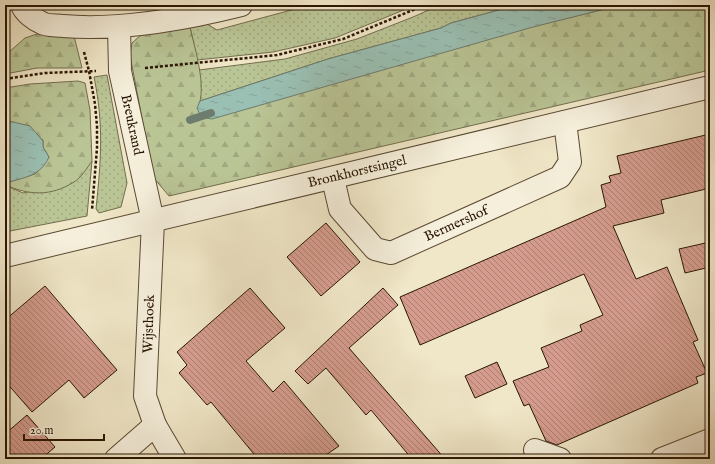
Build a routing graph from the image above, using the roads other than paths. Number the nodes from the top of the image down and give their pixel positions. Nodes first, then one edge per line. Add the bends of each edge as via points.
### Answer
1 (22, 5) edge
2 (241, 5) edge
3 (119, 27) junction
4 (710, 87) edge
5 (565, 122) junction
6 (333, 179) junction
7 (153, 221) junction
8 (5, 256) edge
9 (155, 425) junction
10 (710, 440) edge
11 (535, 450) dead end
12 (116, 459) edge
13 (175, 459) edge
14 (560, 459) edge
15 (662, 459) edge

1 - 3 street via 24,10 42,24
2 - 3 street
3 - 7 street, Breukrand via 120,71
4 - 5 street, Bronkhorstsingel
5 - 6 street, Bronkhorstsingel
5 - 6 street, Bermershof via 570,162 560,177 391,253 375,249 340,209
6 - 7 street, Bronkhorstsingel
7 - 8 street, Bronkhorstsingel
7 - 9 street, Wijsthoek via 145,396
9 - 12 street
9 - 13 street, Wijsthoek
10 - 15 street
11 - 14 street

